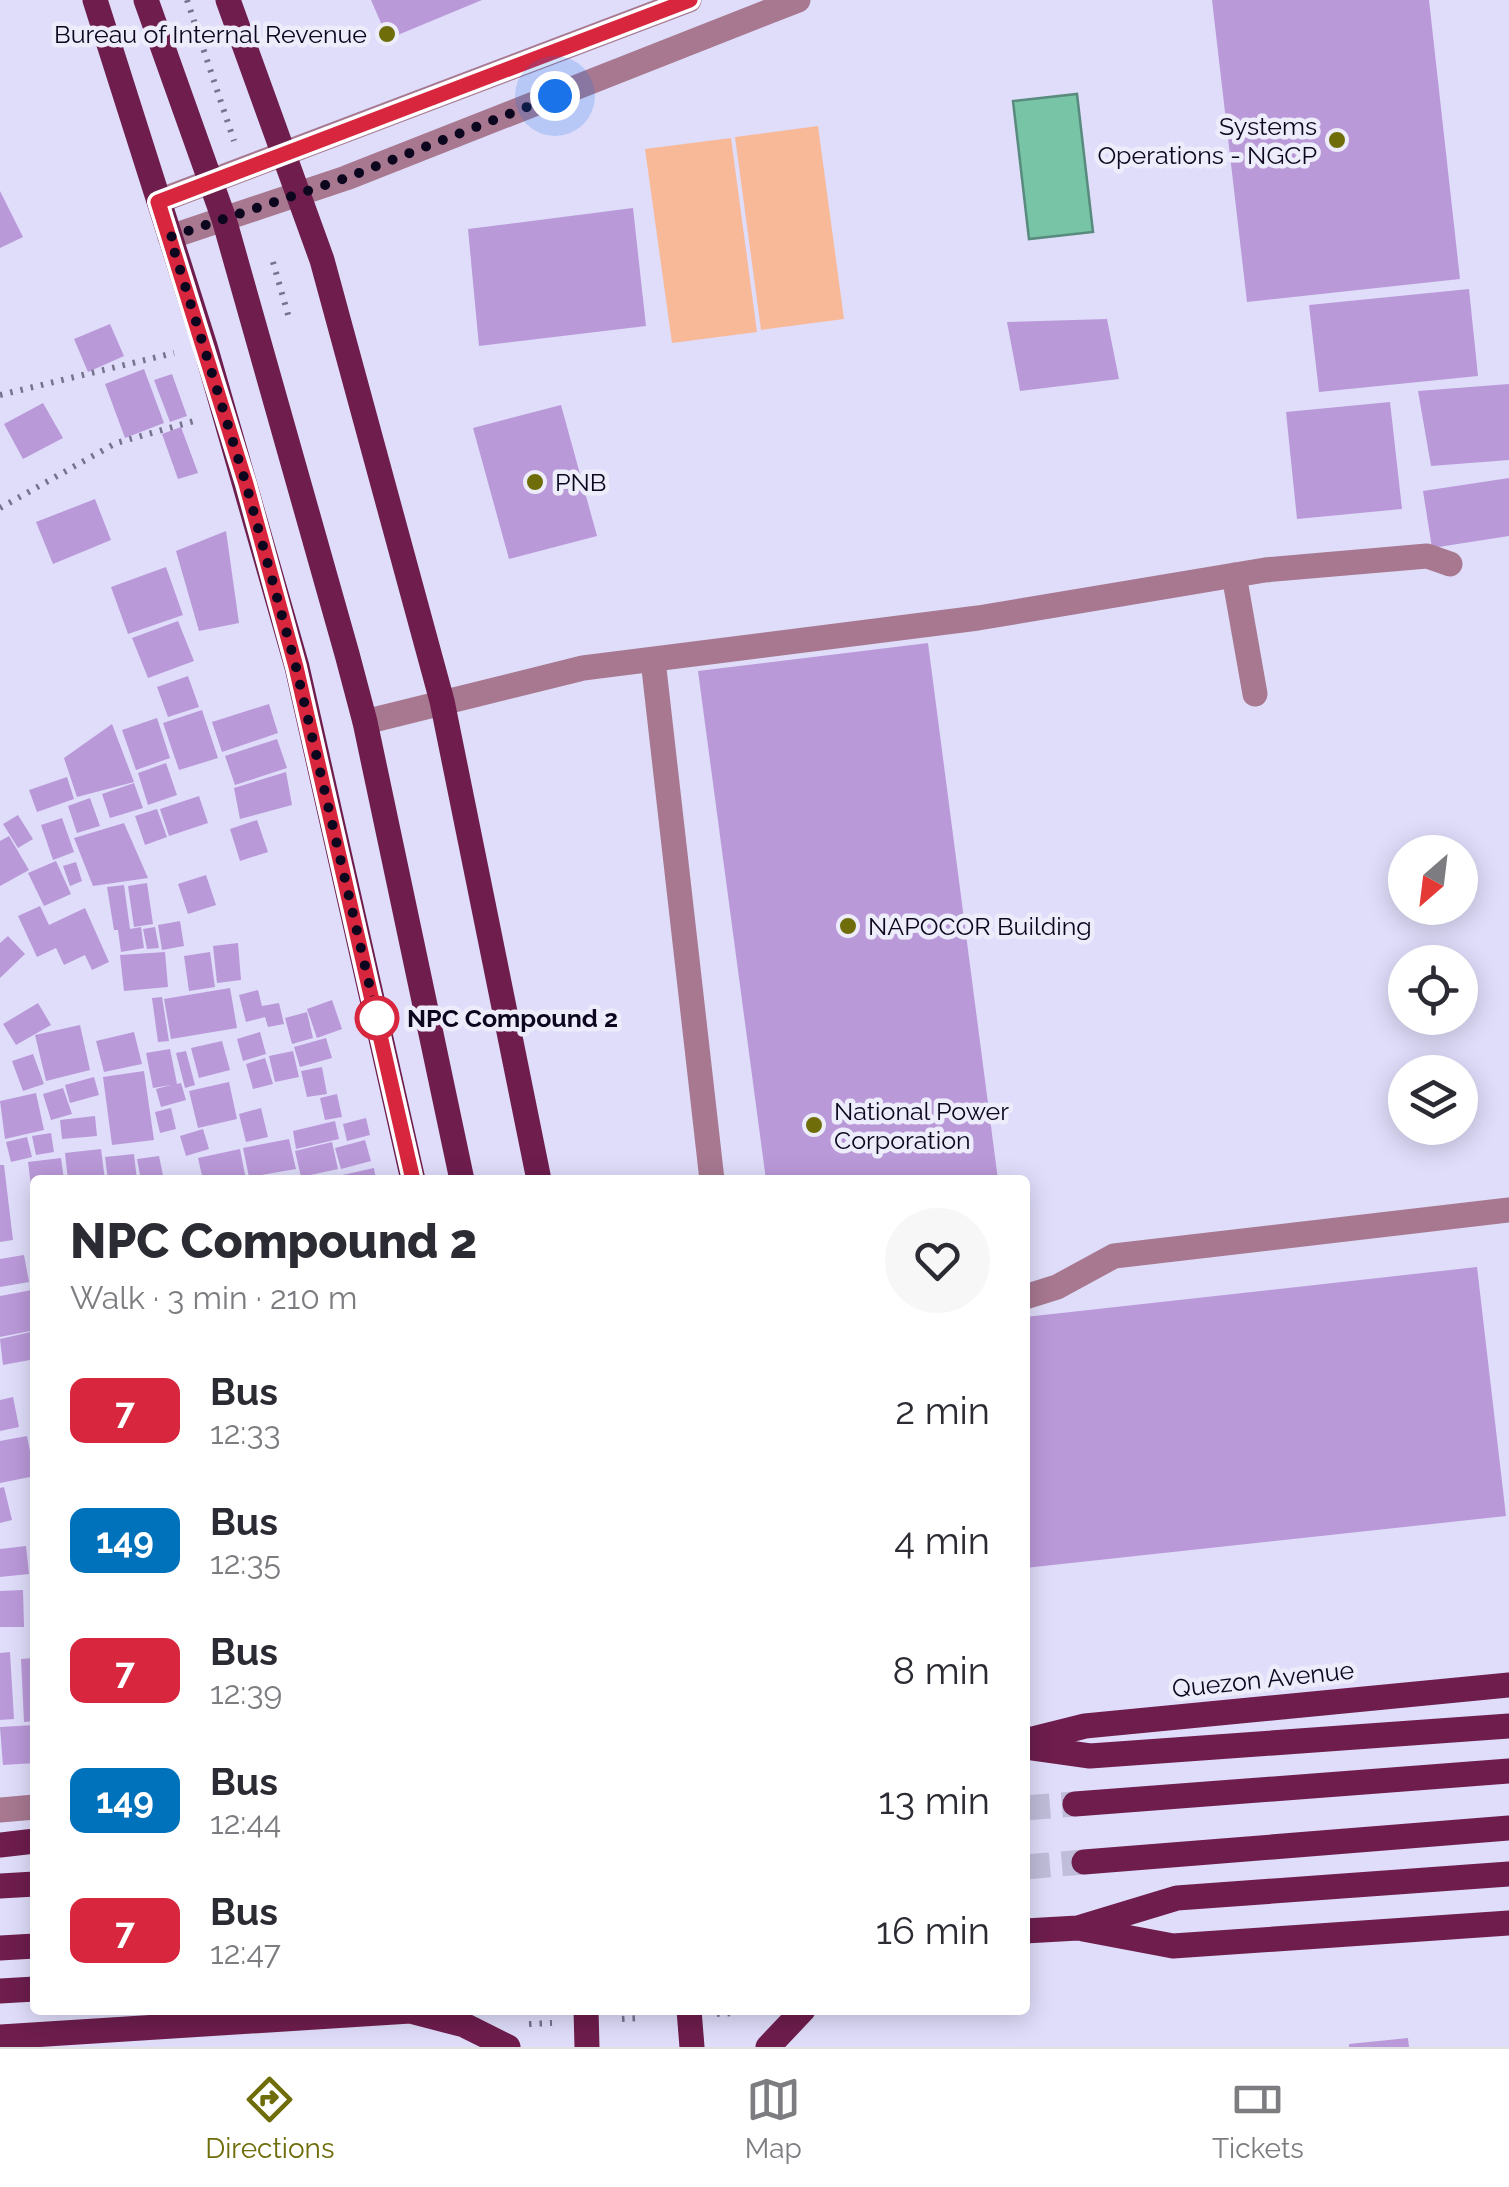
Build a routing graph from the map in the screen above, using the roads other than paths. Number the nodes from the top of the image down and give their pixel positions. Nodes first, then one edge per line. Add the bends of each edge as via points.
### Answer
1 (95, 0) edge
2 (146, 0) edge
3 (228, 0) edge
4 (690, 0) edge
5 (798, 0) edge
6 (284, 154) junction
7 (210, 181) junction
8 (298, 194) junction
9 (158, 202) junction
10 (224, 220) junction
11 (170, 237) junction
12 (1450, 564) dead end
13 (1234, 575) junction
14 (653, 660) junction
15 (1255, 694) dead end
16 (442, 701) junction
17 (365, 722) junction
18 (412, 1175) edge
19 (461, 1175) edge
20 (538, 1175) edge
21 (711, 1175) edge
22 (1509, 1210) edge
23 (1030, 1295) edge
24 (1509, 1685) edge
25 (1509, 1726) edge
26 (1030, 1742) edge
27 (1030, 1745) edge
28 (1509, 1771) edge
29 (1076, 1804) tunnel mouth
30 (30, 1808) edge
31 (0, 1810) edge
32 (1509, 1828) edge
33 (30, 1842) edge
34 (0, 1844) edge
35 (1084, 1862) tunnel mouth
36 (1509, 1874) edge
37 (30, 1884) edge
38 (0, 1886) edge
39 (1509, 1923) edge
40 (1078, 1928) junction
41 (1030, 1931) edge
42 (30, 1946) edge
43 (0, 1948) edge
44 (30, 1989) edge
45 (0, 1991) edge
46 (191, 2015) edge
47 (349, 2015) edge
48 (425, 2015) edge
49 (586, 2015) edge
50 (690, 2015) edge
51 (797, 2015) edge
52 (166, 2027) junction
53 (513, 2036) edge
54 (17, 2040) edge
55 (587, 2047) edge
56 (692, 2047) edge
57 (768, 2047) edge

1 - 9 main road
2 - 7 main road
3 - 6 main road
4 - 6 street
5 - 8 street
6 - 7 street
6 - 8 main road
7 - 9 street
7 - 10 main road
8 - 10 street
8 - 16 main road via 322,260
9 - 11 main road
10 - 11 street
10 - 17 main road
11 - 18 main road via 296,667
12 - 13 street via 1427,556
13 - 14 street via 978,618
13 - 15 street
14 - 16 street via 583,668
14 - 21 street
16 - 17 street
16 - 20 main road
17 - 19 main road
22 - 23 street via 1114,1256
24 - 26 main road, Quezon Avenue via 1085,1726
25 - 27 main road, Quezon Avenue via 1090,1756
28 - 29 main road
30 - 31 street
32 - 35 main road
33 - 34 main road
36 - 40 main road via 1177,1898
37 - 38 main road
39 - 40 main road via 1173,1946
40 - 41 main road
42 - 43 main road
44 - 45 main road
46 - 52 main road
47 - 52 main road
48 - 53 main road
49 - 55 main road
50 - 56 main road
51 - 57 main road
52 - 54 main road

